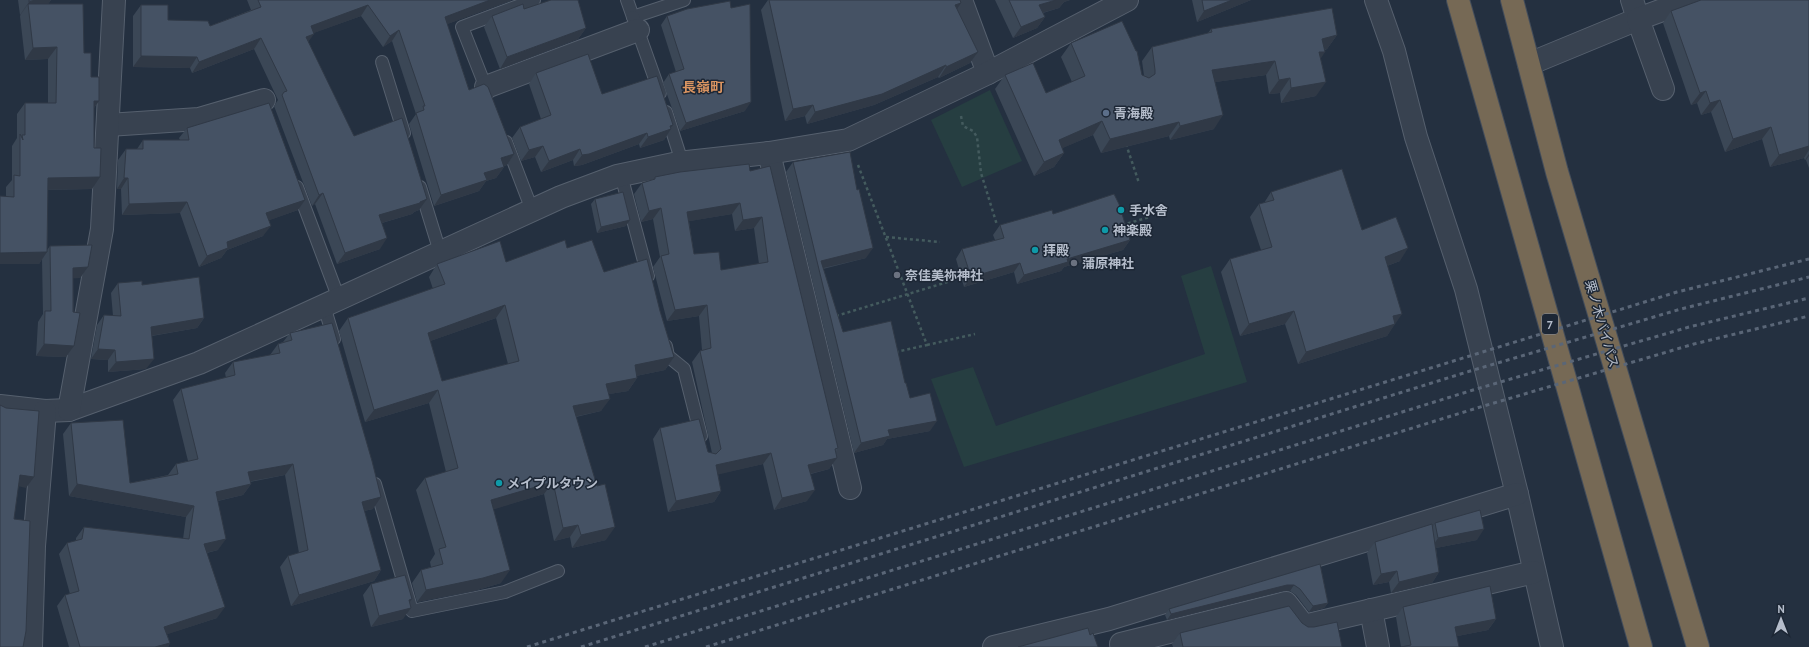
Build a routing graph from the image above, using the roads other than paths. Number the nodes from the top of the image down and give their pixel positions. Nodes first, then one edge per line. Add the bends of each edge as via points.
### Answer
1 (114, 0) edge
2 (534, 0) edge
3 (628, 0) edge
4 (684, 0) edge
5 (960, 0) edge
6 (1376, 0) edge
7 (1458, 0) edge
8 (1512, 0) edge
9 (1690, 0) edge
10 (1118, 10) edge
11 (1635, 10) edge
12 (635, 24) junction
13 (382, 62) dead end
14 (1529, 64) junction
15 (988, 73) junction
16 (1663, 89) dead end
17 (489, 94) joint
18 (266, 104) edge
19 (108, 124) junction
20 (502, 130) edge
21 (407, 146) edge
22 (769, 153) junction
23 (682, 162) junction
24 (292, 174) edge
25 (621, 175) junction
26 (417, 176) edge
27 (532, 210) junction
28 (440, 252) junction
29 (651, 288) edge
30 (331, 302) junction
31 (663, 333) edge
32 (337, 352) edge
33 (0, 406) edge
34 (69, 410) junction
35 (45, 411) junction
36 (704, 451) edge
37 (372, 474) edge
38 (850, 488) dead end
39 (1517, 494) junction
40 (558, 571) dead end
41 (1534, 572) junction
42 (1371, 610) junction
43 (1109, 619) junction
44 (1121, 646) edge
45 (31, 647) edge
46 (994, 647) edge
47 (1378, 647) edge
48 (1552, 647) edge
49 (1641, 647) edge
50 (1698, 647) edge

1 - 19 street
2 - 17 lane via 462,26
3 - 12 lane
4 - 12 lane
5 - 15 street
6 - 39 street via 1394,51 1416,138 1466,289
7 - 49 highway, 7
8 - 14 highway, 栗ノ木バイパス
9 - 11 street
10 - 15 street
11 - 14 street
11 - 16 street
12 - 17 street
12 - 23 lane
13 - 21 lane
14 - 50 highway, 栗ノ木バイパス via 1557,172
15 - 22 street via 848,140
18 - 19 street via 199,119
19 - 34 street via 102,229
20 - 27 lane
22 - 23 street
22 - 38 street
23 - 25 street
24 - 30 lane
25 - 27 street
25 - 29 lane
26 - 28 lane
27 - 28 street
28 - 30 street
30 - 32 lane
30 - 34 street via 199,363
31 - 36 lane via 668,356 684,369
33 - 35 street
34 - 35 street
35 - 45 street via 34,546
37 - 40 lane via 412,611 505,592
39 - 41 street
39 - 43 street
41 - 42 street
41 - 48 street
42 - 44 street via 1304,626 1286,603
42 - 47 street
43 - 44 street
43 - 46 street

